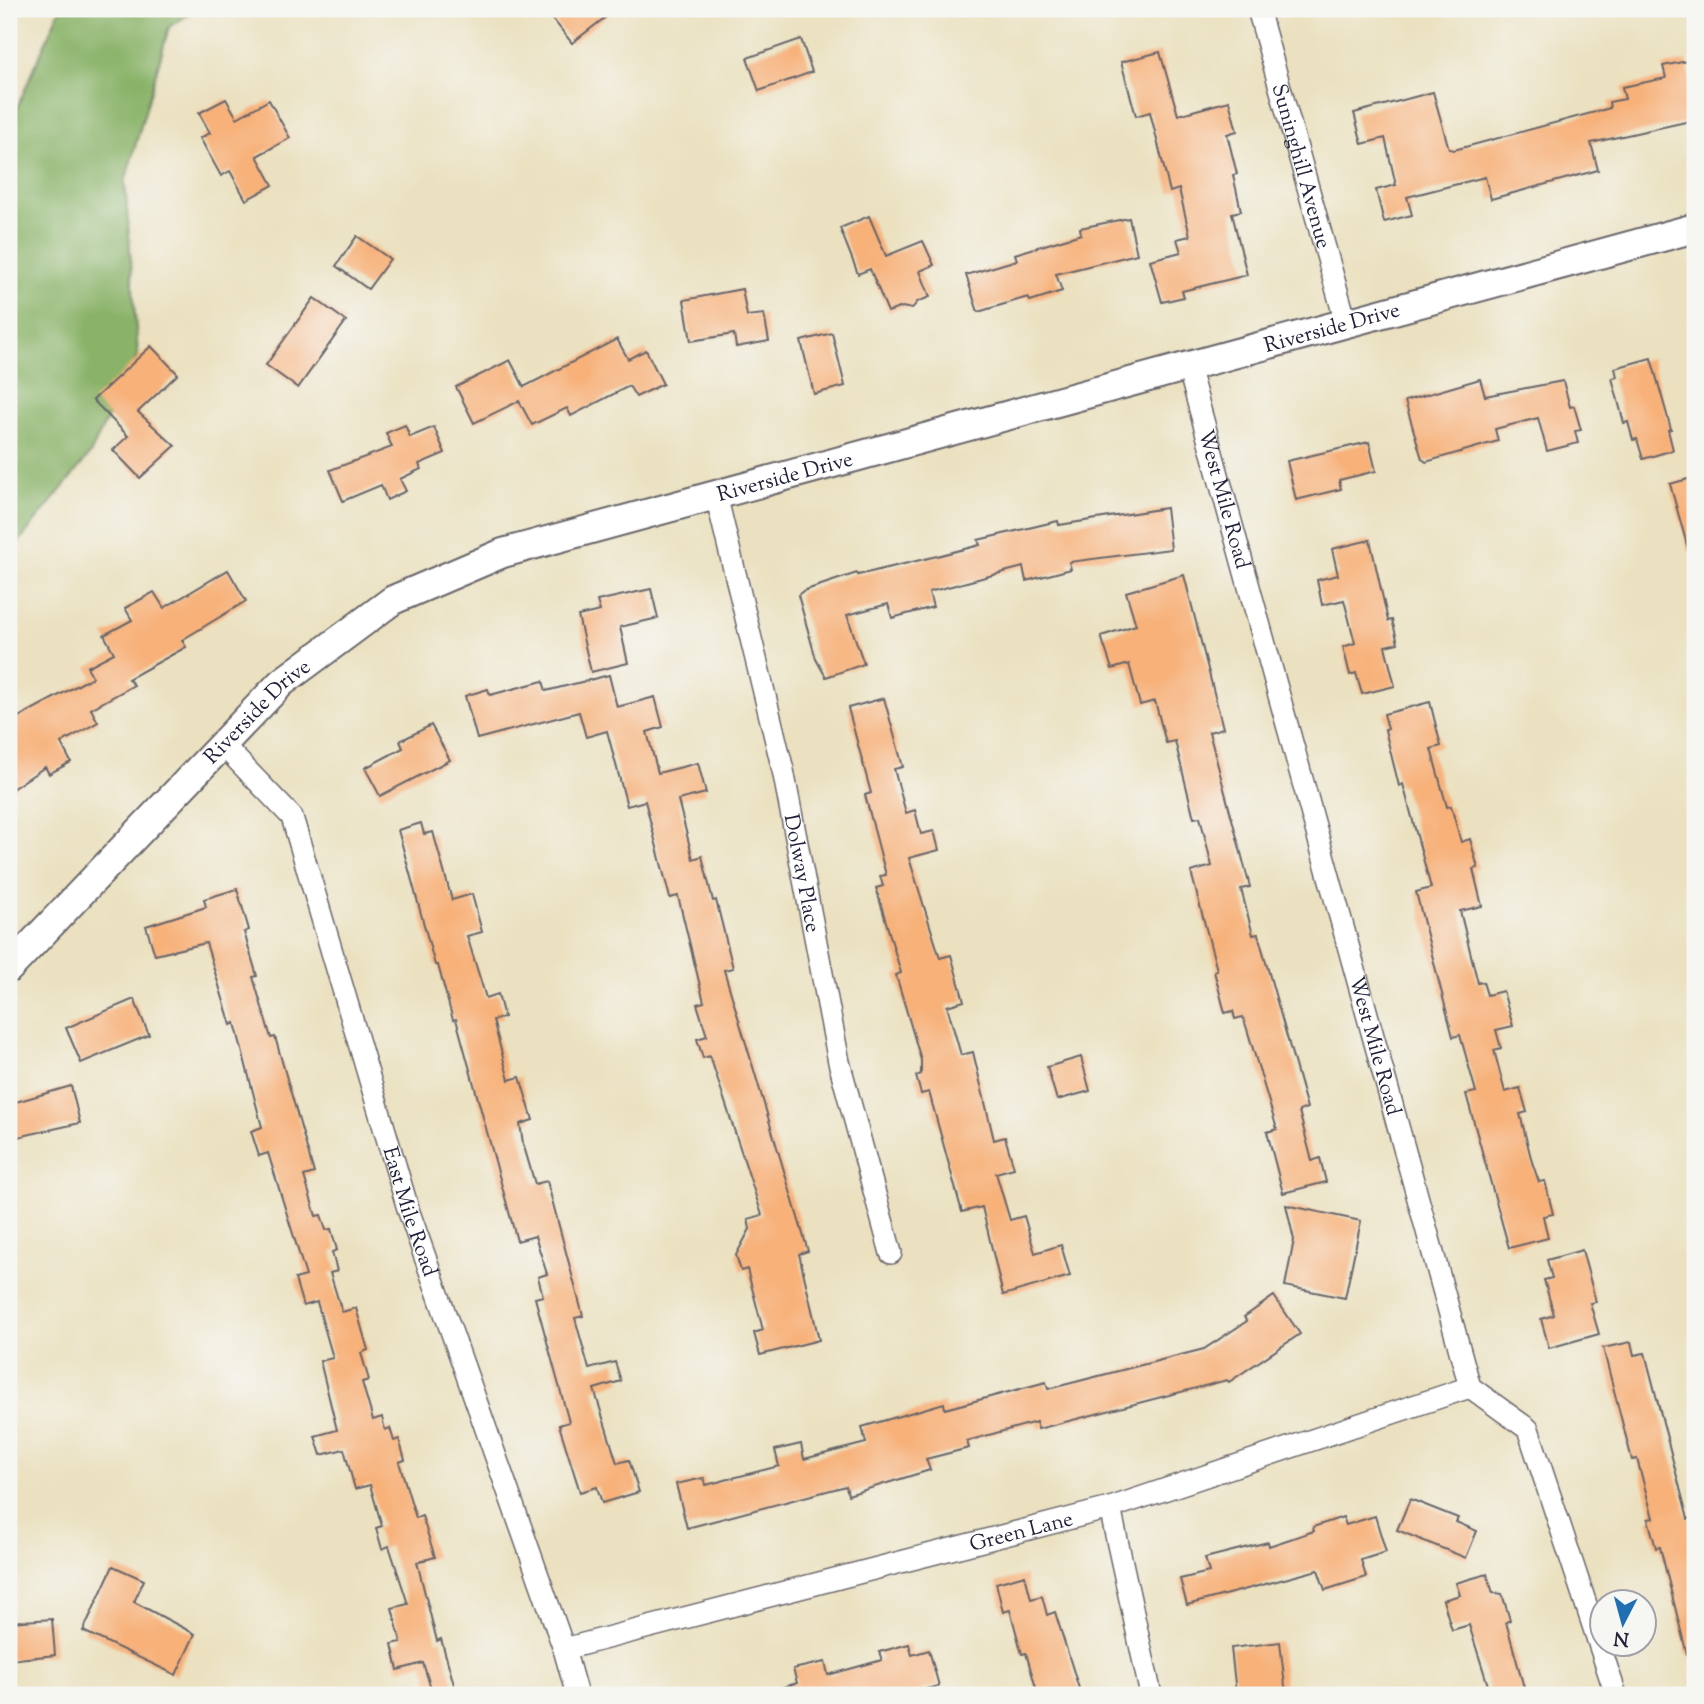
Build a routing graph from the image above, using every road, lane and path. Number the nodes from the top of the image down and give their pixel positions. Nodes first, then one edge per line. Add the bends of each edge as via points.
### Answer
1 (1258, 9) edge
2 (1695, 228) edge
3 (1346, 323) junction
4 (1188, 366) junction
5 (716, 495) junction
6 (222, 744) junction
7 (9, 968) edge
8 (891, 1253) dead end
9 (1470, 1387) junction
10 (1110, 1508) junction
11 (564, 1649) junction
12 (578, 1695) edge
13 (1151, 1695) edge
14 (1616, 1695) edge

1 - 3 street, Suninghill Avenue
2 - 3 main road, Riverside Drive
3 - 4 main road, Riverside Drive
4 - 5 main road, Riverside Drive
4 - 9 street, West Mile Road
5 - 6 main road, Riverside Drive via 503,553 393,600 281,683
5 - 8 street, Dolway Place via 783,770 839,1062
6 - 7 main road, Riverside Drive
6 - 11 street, East Mile Road via 292,817 409,1212
9 - 10 street, Green Lane
9 - 14 street via 1528,1429
10 - 11 street, Green Lane
10 - 13 street
11 - 12 street, East Mile Road

